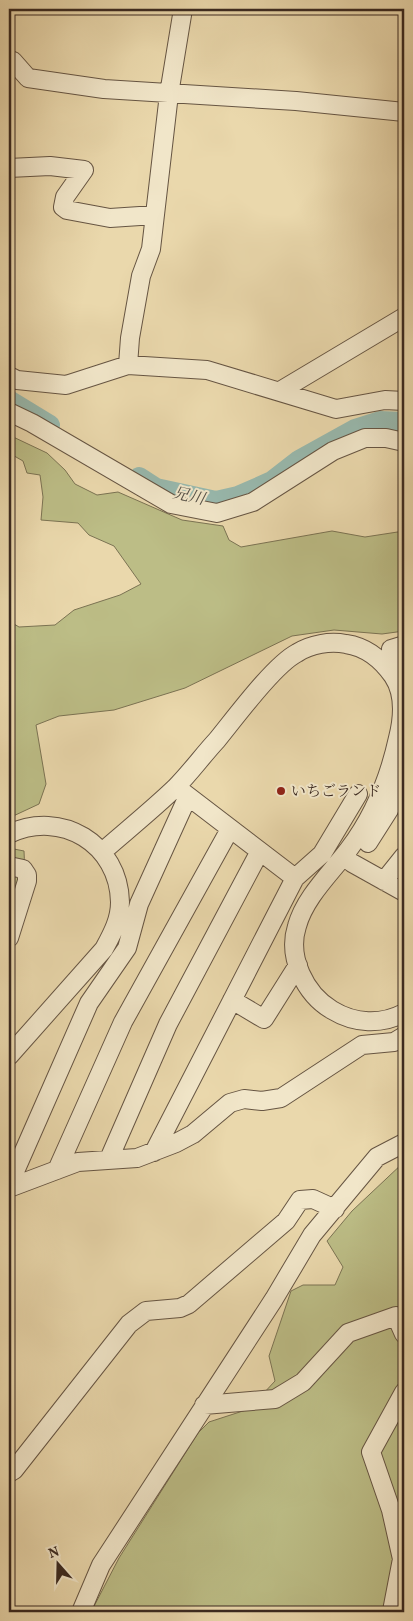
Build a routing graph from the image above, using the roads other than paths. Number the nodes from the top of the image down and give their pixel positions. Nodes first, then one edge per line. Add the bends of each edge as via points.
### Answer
1 (182, 9) edge
2 (9, 60) edge
3 (169, 94) junction
4 (404, 112) edge
5 (9, 168) edge
6 (155, 215) junction
7 (404, 318) edge
8 (128, 365) junction
9 (9, 376) edge
10 (280, 391) junction
11 (404, 401) edge
12 (9, 412) edge
13 (404, 442) edge
14 (404, 645) edge
15 (396, 681) junction
16 (404, 775) edge
17 (182, 792) junction
18 (358, 794) dead end
19 (230, 829) junction
20 (9, 834) edge
21 (260, 851) junction
22 (102, 852) junction
23 (404, 856) edge
24 (352, 863) junction
25 (9, 866) edge
26 (295, 878) junction
27 (384, 881) junction
28 (23, 891) junction
29 (404, 892) edge
30 (9, 902) edge
31 (300, 920) junction
32 (9, 938) edge
33 (298, 965) junction
34 (232, 1000) junction
35 (404, 1013) edge
36 (404, 1036) edge
37 (9, 1056) edge
38 (404, 1143) edge
39 (154, 1152) junction
40 (109, 1159) junction
41 (57, 1170) junction
42 (9, 1186) edge
43 (335, 1209) junction
44 (404, 1334) edge
45 (404, 1392) edge
46 (204, 1404) junction
47 (9, 1473) edge
48 (396, 1610) edge
49 (81, 1612) edge

1 - 3 street
2 - 3 street via 28,78
3 - 4 street via 296,101
3 - 6 street
5 - 6 street via 50,166 84,170 65,197 63,207 67,210 110,218
6 - 8 street via 151,248 141,276
7 - 10 street
8 - 9 street via 66,385 17,380
8 - 10 street via 207,370
10 - 11 street via 336,409 385,400
12 - 13 street via 170,504 217,513 254,502 333,451 365,438
14 - 15 street via 391,649 404,674
15 - 17 street via 372,654 355,645 334,642 296,653 273,674
15 - 31 street via 402,722 393,762 381,794 366,826 312,897
16 - 24 street via 389,810
17 - 19 street
17 - 22 street
17 - 42 street via 139,904 127,948 88,1003
18 - 26 street via 322,854
19 - 21 street
19 - 41 street via 123,1022
20 - 22 street via 22,827 59,826 86,838
21 - 26 street
21 - 40 street via 168,1024
22 - 37 street via 113,868 117,884 120,902 116,928 104,949
23 - 27 street
24 - 27 street
24 - 31 street via 307,922
25 - 28 street via 23,869 27,875
26 - 34 street
27 - 29 street
28 - 30 street
28 - 32 street
31 - 33 street via 296,927 295,956
33 - 34 street via 264,1019
33 - 35 street via 303,980 316,997 331,1010 352,1020 391,1020
34 - 39 street
36 - 39 street via 394,1042 362,1045 281,1098 244,1099 230,1103 193,1134
38 - 43 street via 378,1158
39 - 40 street via 137,1158
40 - 41 street via 78,1162
41 - 42 street
43 - 46 street via 312,1235
43 - 47 street via 314,1199 300,1200 286,1221 189,1304 180,1308 146,1311 129,1324
44 - 46 street via 396,1316 364,1327 348,1333 304,1382 275,1399
45 - 48 street via 371,1452 391,1510 402,1559
46 - 49 street via 101,1565

